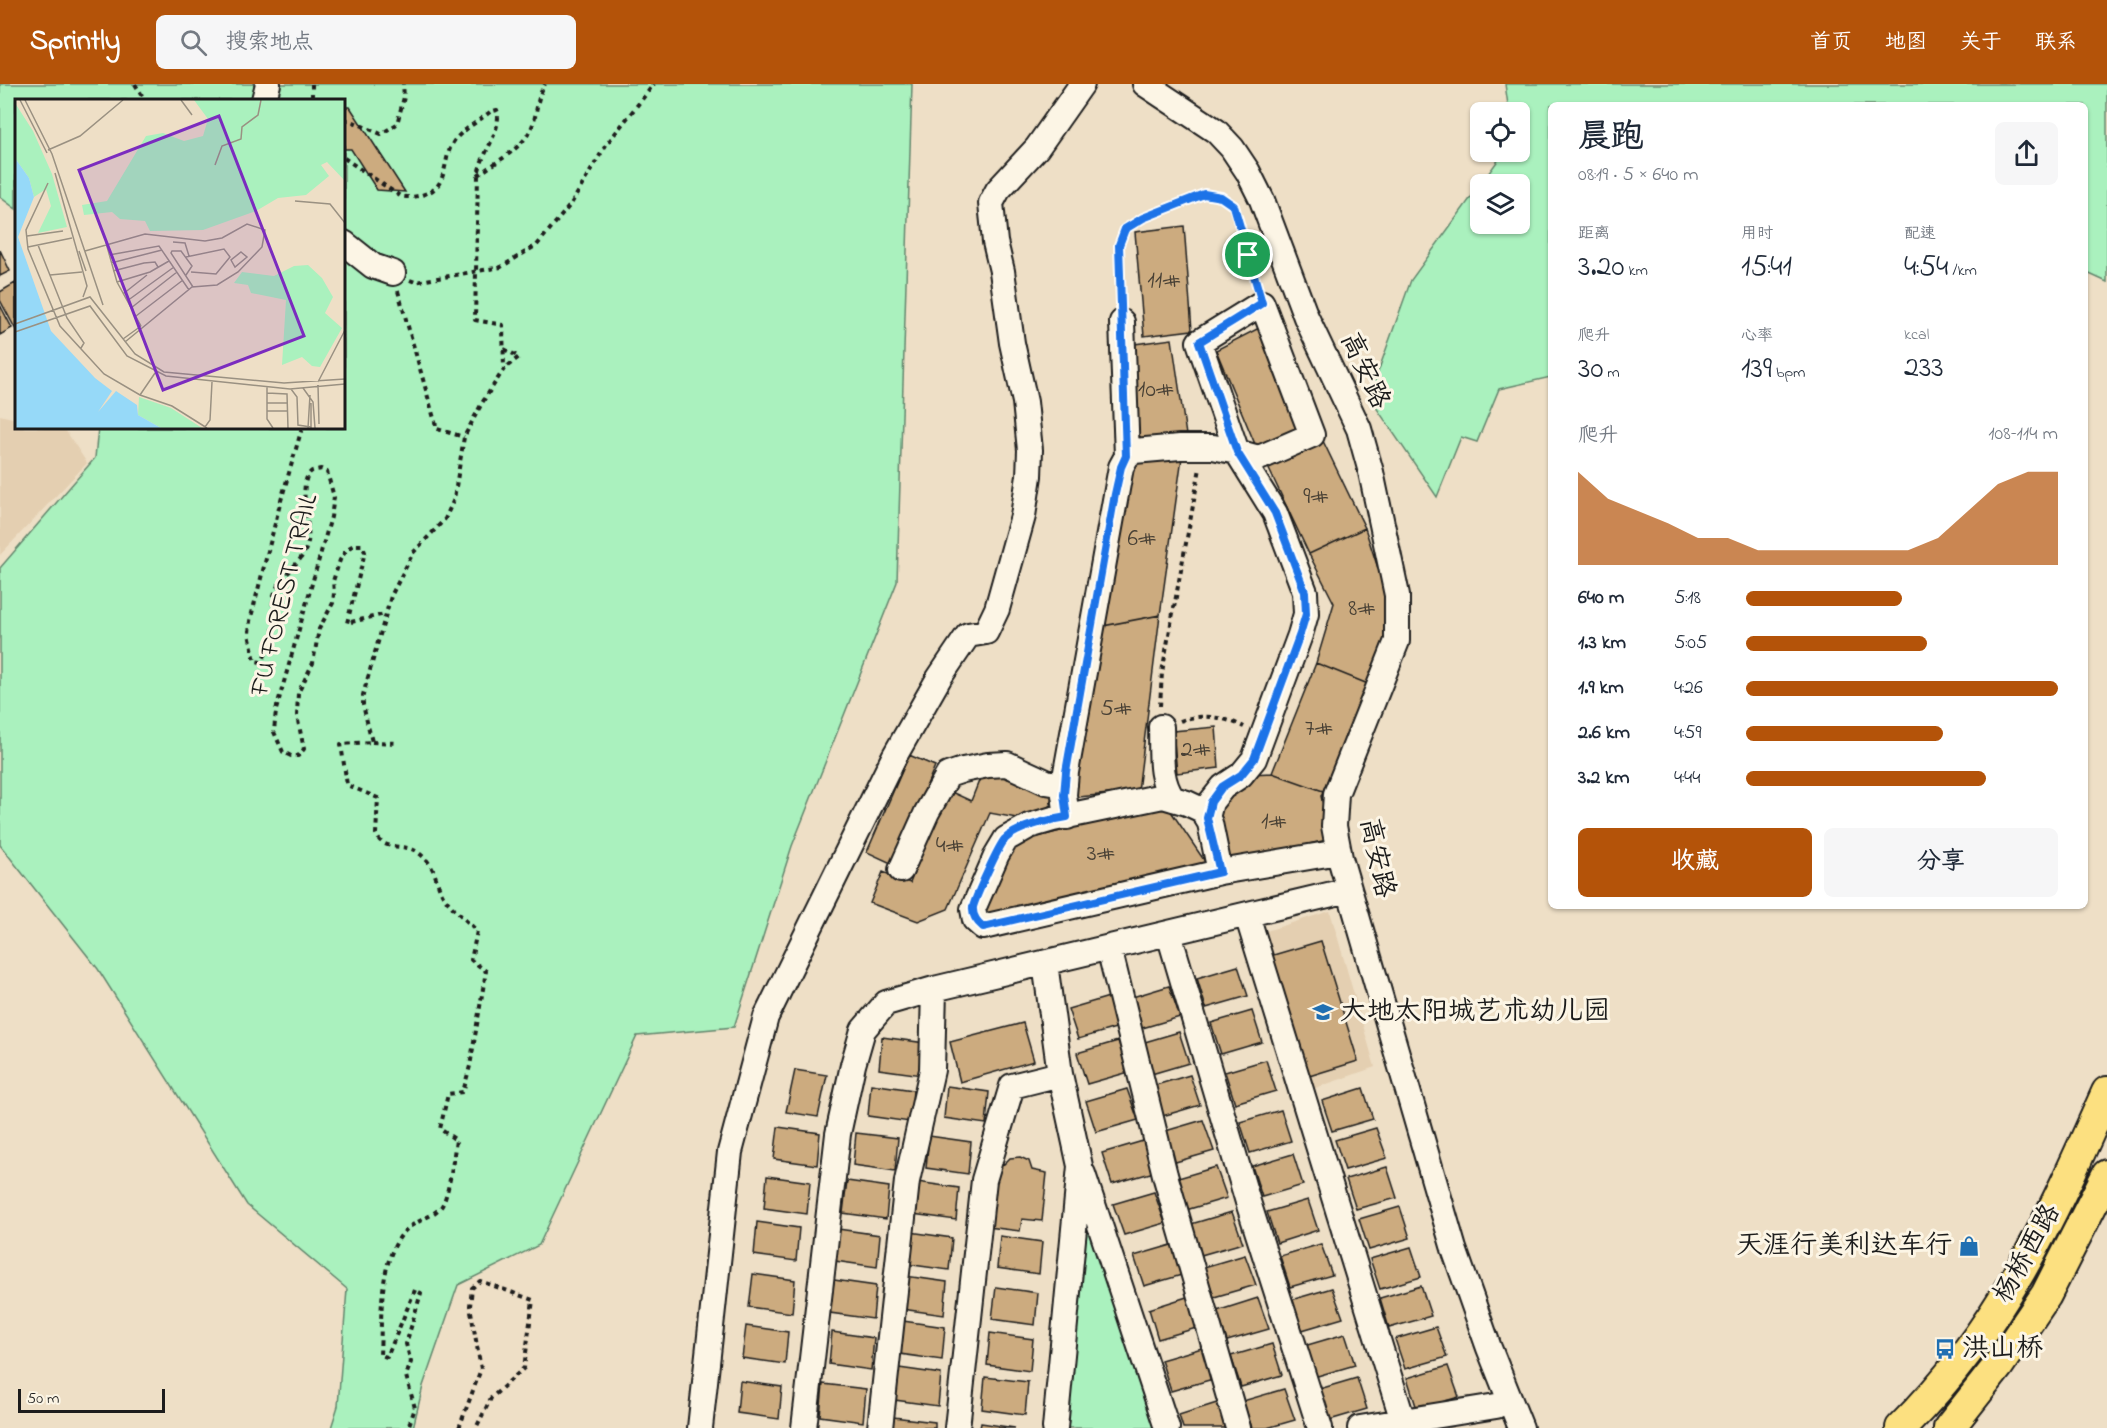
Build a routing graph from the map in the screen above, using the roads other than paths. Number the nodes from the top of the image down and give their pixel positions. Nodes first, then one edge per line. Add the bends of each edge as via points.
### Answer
1 (268, 84) edge
2 (1082, 84) edge
3 (1145, 84) edge
4 (264, 99) edge
5 (345, 244) edge
6 (393, 273) road end
7 (1122, 322) road end
8 (1237, 452) junction
9 (1126, 456) junction
10 (1161, 727) road end
11 (1065, 785) junction
12 (1173, 799) junction
13 (1067, 817) junction
14 (1207, 818) junction
15 (1339, 852) junction
16 (902, 870) dead end
17 (1220, 872) junction
18 (1349, 890) junction
19 (1247, 915) junction
20 (1169, 934) junction
21 (1109, 948) junction
22 (1045, 963) junction
23 (934, 989) junction
24 (1060, 1074) junction
25 (2107, 1092) edge
26 (1080, 1166) junction
27 (2107, 1175) edge
28 (1489, 1348) junction
29 (1498, 1417) edge
30 (1403, 1421) junction
31 (700, 1428) edge
32 (804, 1428) edge
33 (880, 1428) edge
34 (957, 1428) edge
35 (1055, 1428) edge
36 (1167, 1428) edge
37 (1238, 1428) edge
38 (1320, 1428) edge
39 (1360, 1428) edge
40 (1521, 1428) edge
41 (1901, 1428) edge
42 (1949, 1428) edge

1 - 4 street
2 - 31 street via 1037,148 991,203 1030,450 1023,516 1011,560 986,632 968,635 922,708 766,1017 730,1152
3 - 15 street, 高安路 via 1216,131 1248,172 1306,317 1359,429 1371,472 1397,595 1397,641 1336,794 1334,826
5 - 6 street via 373,266
7 - 9 street
8 - 8 street via 1259,458 1312,435 1262,303 1199,342
8 - 9 street via 1180,447
8 - 14 street via 1275,513 1305,592 1306,614 1254,759 1241,775 1222,787 1211,802
9 - 11 street via 1115,494
10 - 12 street via 1163,778
11 - 13 street
11 - 16 street via 1046,782 1006,764 948,775
12 - 13 street via 1163,796
12 - 14 street via 1202,810
13 - 17 street via 1029,826 1006,839 973,909 975,920 983,927
14 - 17 street
15 - 17 street
15 - 18 street, 高安路
18 - 19 street
18 - 28 street, 高安路 via 1454,1249
19 - 20 street
19 - 30 street
20 - 21 street
20 - 38 street
21 - 22 street
21 - 37 street via 1165,1175
22 - 23 street
22 - 24 street
23 - 32 street via 886,1003 863,1030 838,1134
23 - 33 street via 932,1070 907,1182
24 - 26 street
24 - 34 street via 1012,1086 984,1180
25 - 41 main road, 杨桥西路 via 2063,1192 2009,1292 1959,1364
26 - 35 street
26 - 36 street
27 - 42 main road, 杨桥西路 via 2046,1295 1998,1366
28 - 29 street, 高安路
28 - 40 street, 高安路
29 - 30 street
30 - 39 street

